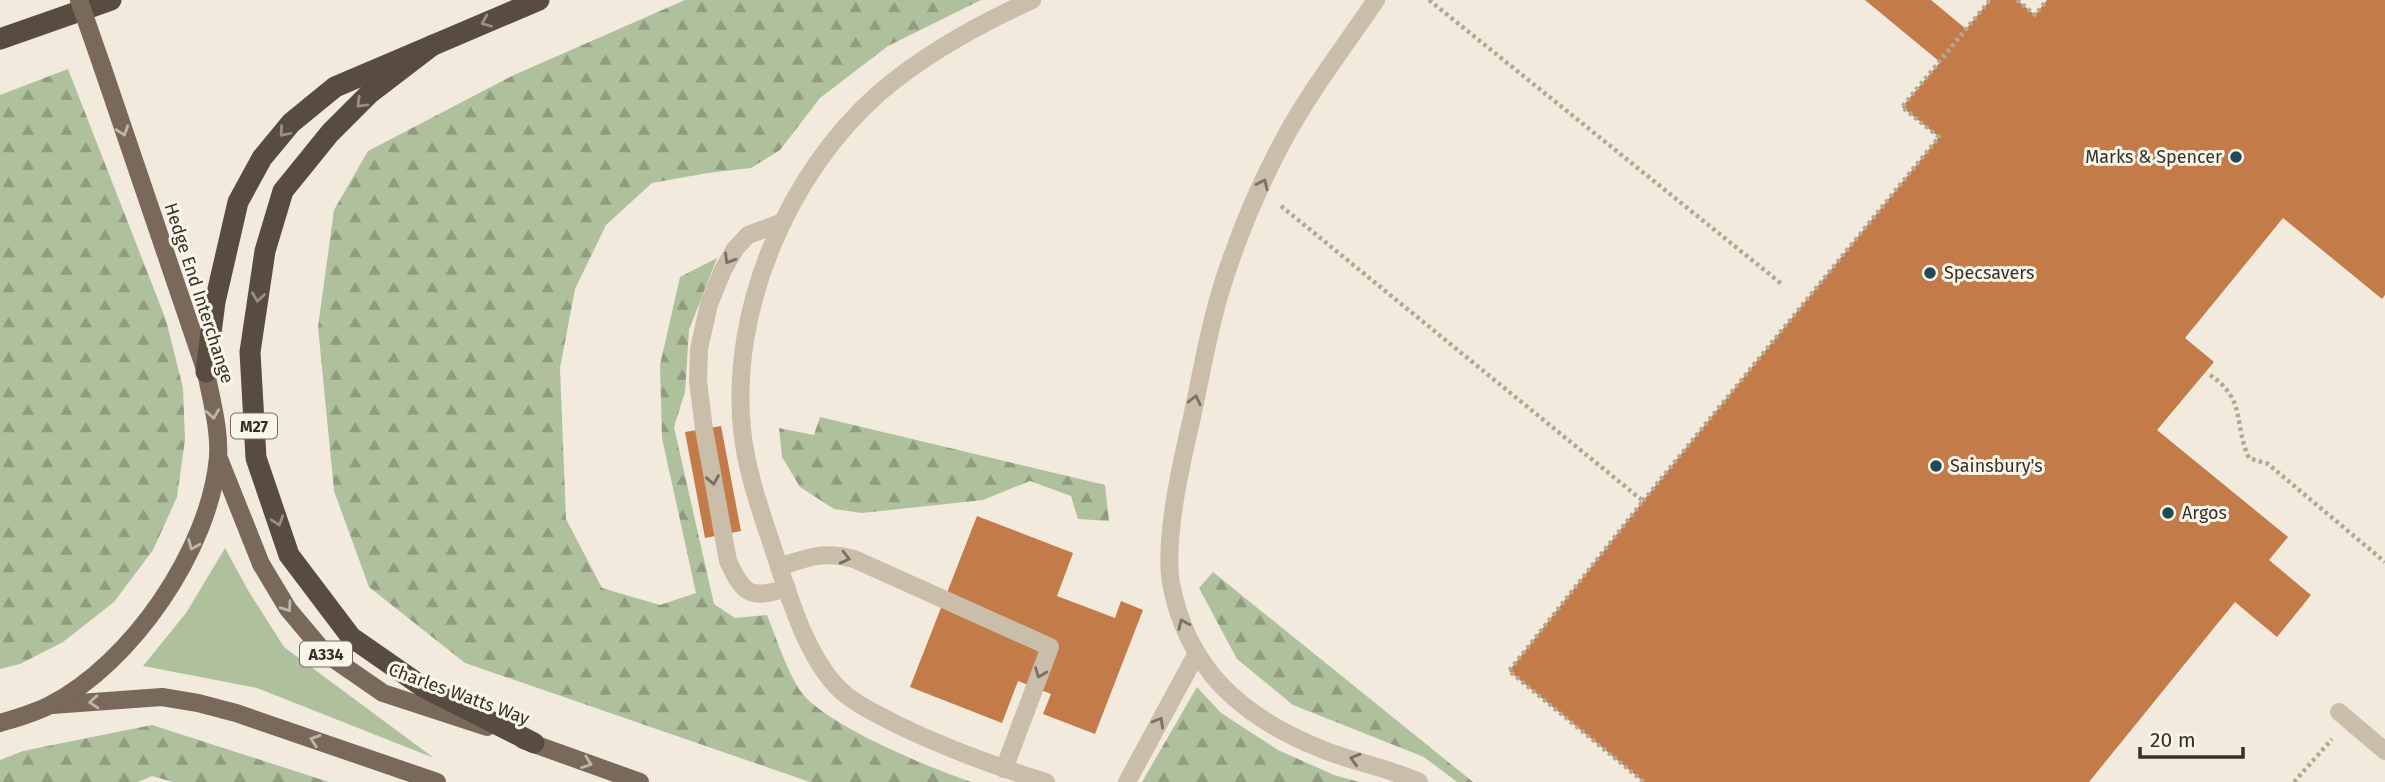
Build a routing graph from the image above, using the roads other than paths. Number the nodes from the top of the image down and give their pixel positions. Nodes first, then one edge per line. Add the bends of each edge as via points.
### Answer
1 (79, 0) edge
2 (111, 0) edge
3 (538, 0) edge
4 (1032, 0) edge
5 (1376, 0) edge
6 (0, 39) edge
7 (433, 45) junction
8 (783, 222) junction
9 (206, 372) junction
10 (218, 456) junction
11 (779, 567) junction
12 (787, 588) junction
13 (1197, 653) junction
14 (51, 705) junction
15 (2343, 716) road end
16 (0, 723) edge
17 (534, 743) junction
18 (2385, 751) edge
19 (380, 762) junction
20 (1004, 769) junction
21 (415, 782) edge
22 (437, 782) edge
23 (640, 782) edge
24 (1046, 782) edge
25 (1127, 782) edge
26 (1419, 782) edge

1 -> 9 main road, Hedge End Interchange, bridge
2 - 6 highway
3 -> 7 highway, M27
4 - 8 lane via 957,38 877,95 819,161
13 -> 5 lane via 1179,618 1170,547 1215,310 1258,195 1301,109
7 -> 9 highway, M27 via 335,87 291,123 262,159 238,202 215,302
7 -> 17 highway, M27 via 369,94 283,191 265,251 250,352 256,458 289,555 351,637 424,687
8 - 11 lane via 755,298 743,350 740,392 750,473
8 -> 12 lane via 748,235 723,270 703,323 698,381 722,534 732,569 746,590 754,593 763,596
9 -> 10 main road, Hedge End Interchange
10 -> 14 main road, Hedge End Interchange via 199,530 185,564 158,607 91,678
10 -> 17 main road, Charles Watts Way / A334 via 261,564 288,609 325,653 383,693
11 - 12 lane
11 -> 20 lane via 823,554 854,559 1050,647
12 - 20 lane via 817,658 844,694 931,742
25 -> 13 lane
26 -> 13 lane via 1320,749 1274,726 1222,685
14 - 16 main road, Hedge End Interchange
19 -> 14 main road via 198,703 162,697
15 - 18 lane
17 -> 23 main road, Charles Watts Way / A334
19 - 21 lane
19 - 22 main road
20 - 24 lane

